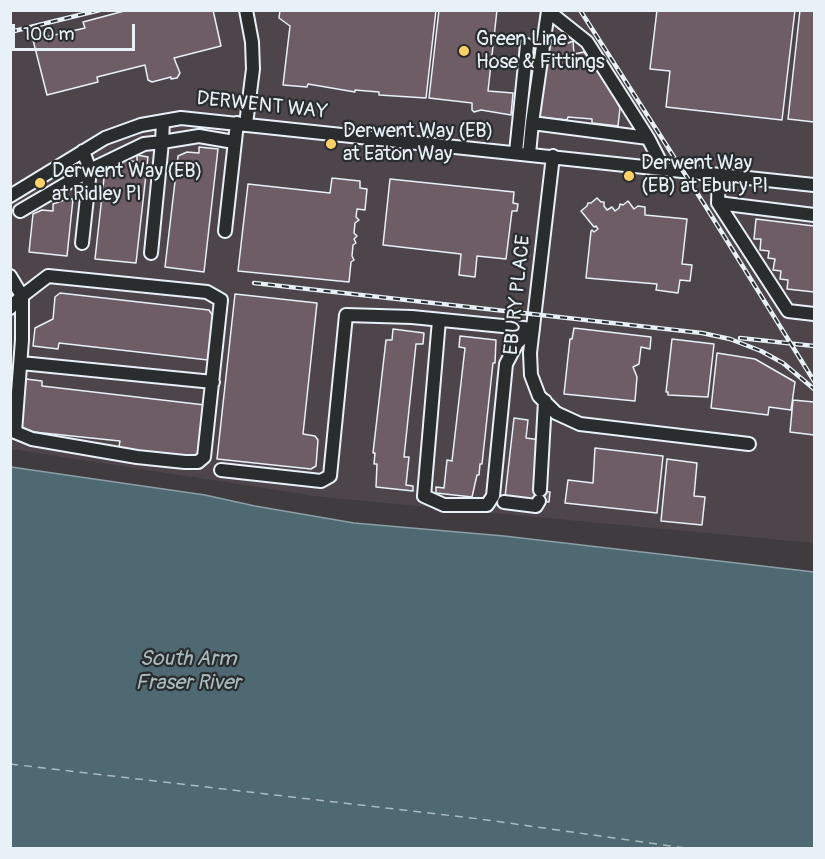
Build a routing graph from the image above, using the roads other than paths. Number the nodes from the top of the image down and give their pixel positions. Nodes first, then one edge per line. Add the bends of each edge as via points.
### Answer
1 (246, 10) edge
2 (527, 45) dead end
3 (163, 121) junction
4 (242, 123) junction
5 (532, 123) junction
6 (648, 138) junction
7 (162, 142) junction
8 (234, 142) junction
9 (83, 151) junction
10 (516, 152) junction
11 (529, 154) junction
12 (553, 156) junction
13 (664, 169) junction
14 (90, 170) junction
15 (719, 175) junction
16 (814, 186) edge
17 (10, 196) edge
18 (717, 203) junction
19 (20, 211) dead end
20 (814, 215) edge
21 (225, 231) dead end
22 (82, 243) dead end
23 (151, 253) dead end
24 (10, 276) edge
25 (22, 296) junction
26 (10, 308) edge
27 (814, 314) edge
28 (439, 320) junction
29 (533, 329) junction
30 (21, 363) junction
31 (213, 382) junction
32 (545, 401) junction
33 (749, 444) dead end
34 (221, 470) dead end
35 (504, 502) dead end

1 - 4 street via 253,69
2 - 10 street
3 - 4 street, DERWENT WAY via 181,118
3 - 7 street
3 - 9 street, DERWENT WAY via 114,134
4 - 8 street
4 - 10 street, DERWENT WAY
5 - 6 street
5 - 6 street via 548,11 587,42
5 - 11 street
6 - 13 street
7 - 8 street via 199,136
7 - 14 street via 144,144
7 - 23 street
8 - 21 street
9 - 14 street
9 - 17 street, DERWENT WAY
10 - 11 street, DERWENT WAY
11 - 12 street, DERWENT WAY
12 - 13 street, DERWENT WAY
12 - 29 street, EBURY PLACE
13 - 15 street, DERWENT WAY
14 - 19 street
14 - 22 street
15 - 16 street, DERWENT WAY
15 - 18 street
18 - 20 street
18 - 27 street via 788,311
24 - 25 street
25 - 26 street
25 - 30 street
25 - 31 street via 48,276 207,292 221,300
28 - 29 street
28 - 29 street via 424,496 444,505 487,505 493,496 506,364 517,343
28 - 34 street via 346,315 330,476 321,481
29 - 32 street, EBURY PLACE via 531,375
30 - 31 street
30 - 31 street via 15,432 32,439 185,462 198,462 204,457
32 - 33 street, EBURY PLACE via 556,413 580,424
32 - 35 street via 540,496 536,506

